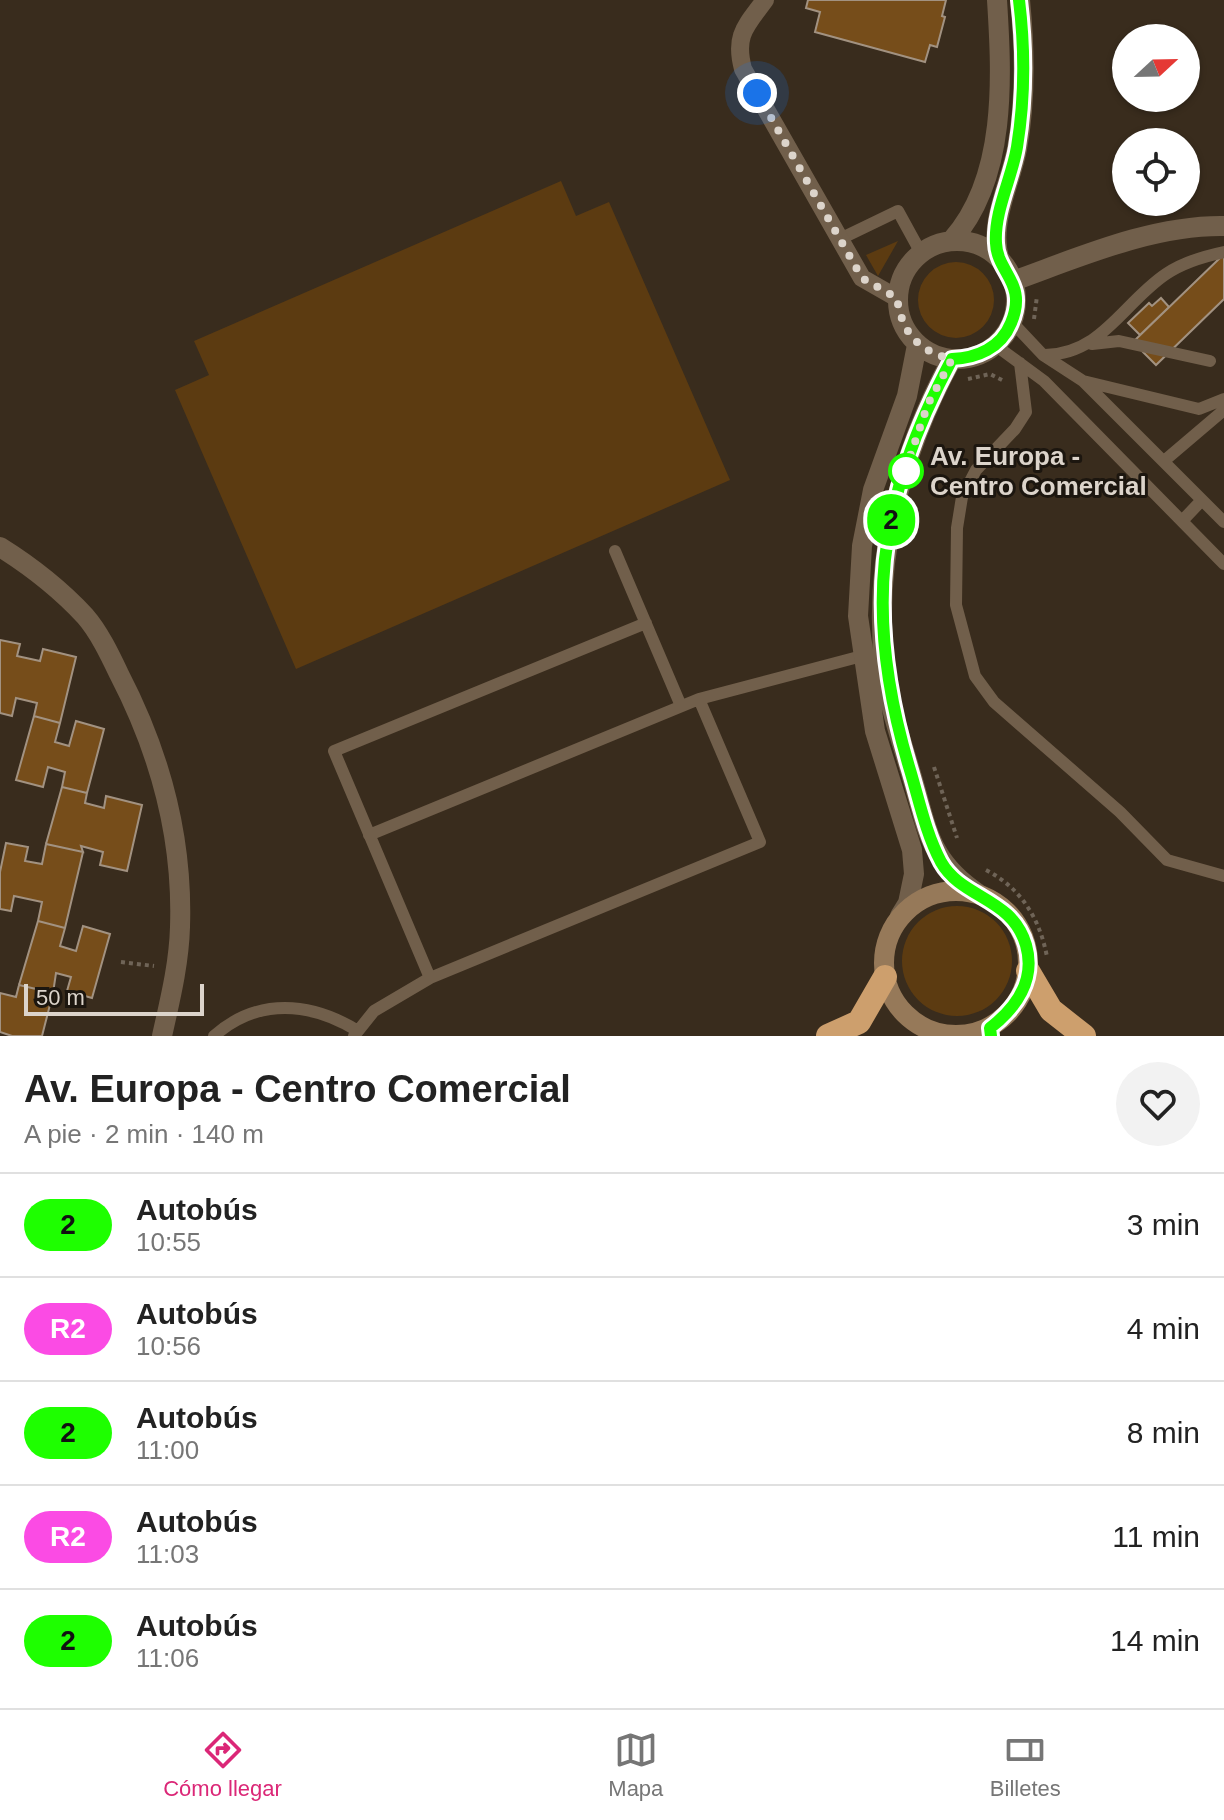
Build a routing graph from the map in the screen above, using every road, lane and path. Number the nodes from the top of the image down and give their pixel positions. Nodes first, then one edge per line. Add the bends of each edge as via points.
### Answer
1 (765, 0) edge
2 (997, 0) edge
3 (1020, 0) edge
4 (1224, 226) edge
5 (840, 239) junction
6 (952, 240) junction
7 (1224, 252) edge
8 (921, 253) junction
9 (999, 258) junction
10 (1013, 281) junction
11 (1040, 290) dead end
12 (897, 298) junction
13 (1012, 322) junction
14 (1035, 325) dead end
15 (917, 345) junction
16 (995, 345) junction
17 (1081, 348) junction
18 (1043, 355) junction
19 (952, 359) junction
20 (1210, 361) dead end
21 (1020, 363) junction
22 (1083, 381) junction
23 (1008, 385) dead end
24 (958, 387) dead end
25 (1224, 399) edge
26 (1224, 410) edge
27 (1164, 461) junction
28 (1202, 500) junction
29 (1182, 521) junction
30 (1224, 522) edge
31 (0, 547) edge
32 (615, 551) dead end
33 (1224, 564) edge
34 (646, 623) junction
35 (862, 656) junction
36 (699, 699) junction
37 (681, 706) junction
38 (930, 752) dead end
39 (369, 835) junction
40 (958, 842) dead end
41 (976, 866) dead end
42 (1224, 876) edge
43 (980, 895) junction
44 (900, 916) junction
45 (121, 962) dead end
46 (1038, 968) junction
47 (176, 969) junction
48 (885, 977) junction
49 (430, 978) junction
50 (990, 1032) edge
51 (356, 1033) edge
52 (162, 1036) edge
53 (214, 1036) edge
54 (828, 1036) edge
55 (1084, 1036) edge

1 - 5 street via 737,46 743,69
2 - 6 street via 999,110 974,212
3 - 9 street via 1022,106 998,219
4 - 10 street via 1188,225
5 - 8 lane via 898,211
5 - 12 street via 862,278
6 - 8 street
6 - 9 street via 969,241
7 - 17 lane via 1166,274
8 - 12 street via 901,277
9 - 10 street
10 - 13 street
11 - 14 path
12 - 15 street via 906,331
13 - 16 street
13 - 18 lane
15 - 19 street
15 - 35 street via 907,396 873,490 862,546
16 - 19 street via 968,358
16 - 21 lane
17 - 18 lane
17 - 20 lane via 1119,341
18 - 22 lane
19 - 43 street via 928,404 893,510 880,621 897,726 932,844 943,866
21 - 29 lane
21 - 42 lane via 1026,412 967,483 957,528 956,605 975,676 994,702 1167,860
22 - 25 lane via 1199,409
22 - 27 lane
23 - 24 path via 990,374
26 - 27 lane
27 - 28 lane
28 - 29 lane
28 - 30 lane
29 - 33 lane
31 - 47 street via 41,573 87,619 142,718 168,797 178,875
32 - 34 lane
34 - 37 lane
34 - 39 lane via 334,751
35 - 36 lane
35 - 44 street via 875,731 912,850 914,874
36 - 37 lane
36 - 49 lane via 760,842
37 - 39 lane
38 - 40 path
39 - 49 lane
41 - 46 path via 1013,889 1031,910 1043,936
43 - 44 main road via 935,894
43 - 46 main road via 1001,906 1017,924
44 - 48 main road via 889,935
45 - 47 path
46 - 50 main road
46 - 55 highway via 1051,1010
47 - 52 street
48 - 50 main road via 893,1000 929,1031 949,1036
48 - 54 highway via 859,1022
49 - 51 lane via 374,1011
51 - 53 lane via 335,1017 300,1007 273,1007 247,1015

